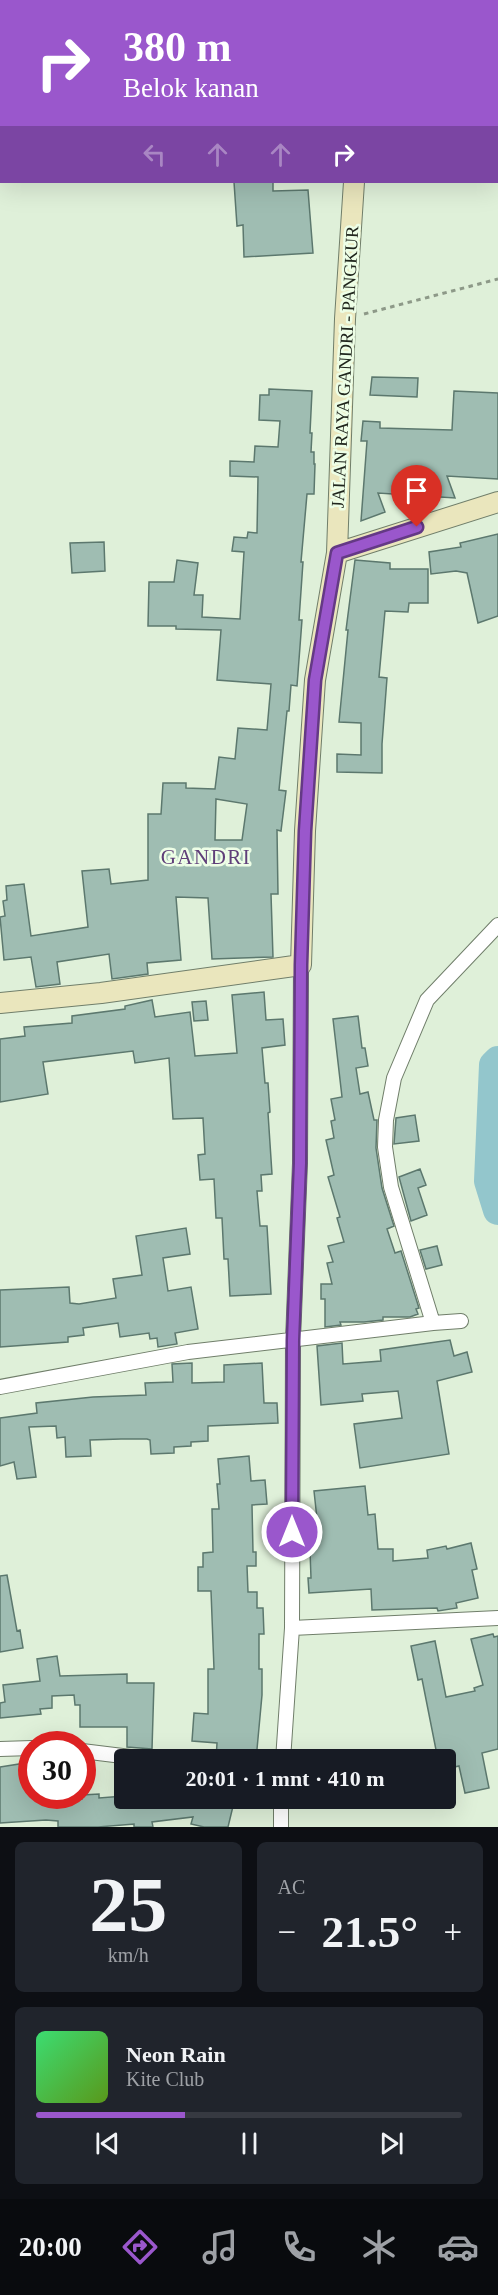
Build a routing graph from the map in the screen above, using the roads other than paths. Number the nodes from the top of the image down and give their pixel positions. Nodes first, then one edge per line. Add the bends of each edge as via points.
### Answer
1 (354, 183) edge
2 (498, 502) edge
3 (337, 553) junction
4 (498, 925) edge
5 (301, 965) junction
6 (0, 1003) edge
7 (461, 1322) dead end
8 (433, 1323) junction
9 (293, 1340) junction
10 (0, 1387) edge
11 (498, 1618) edge
12 (292, 1628) junction
13 (18, 1748) edge
14 (0, 1749) edge
15 (283, 1749) edge
16 (96, 1753) edge
17 (114, 1755) edge
18 (281, 1809) edge
19 (281, 1827) edge

1 - 3 street, JALAN RAYA GANDRI - PANGKUR
2 - 3 street
3 - 5 street, JALAN RAYA GANDRI - PANGKUR via 315,680
4 - 8 street via 427,1000 394,1078 386,1120 385,1147 391,1187
5 - 6 street
5 - 9 street via 300,1163
7 - 8 street
8 - 9 street
9 - 10 street via 188,1352
9 - 12 street
11 - 12 street
12 - 15 street
13 - 14 street
16 - 17 street
18 - 19 street

